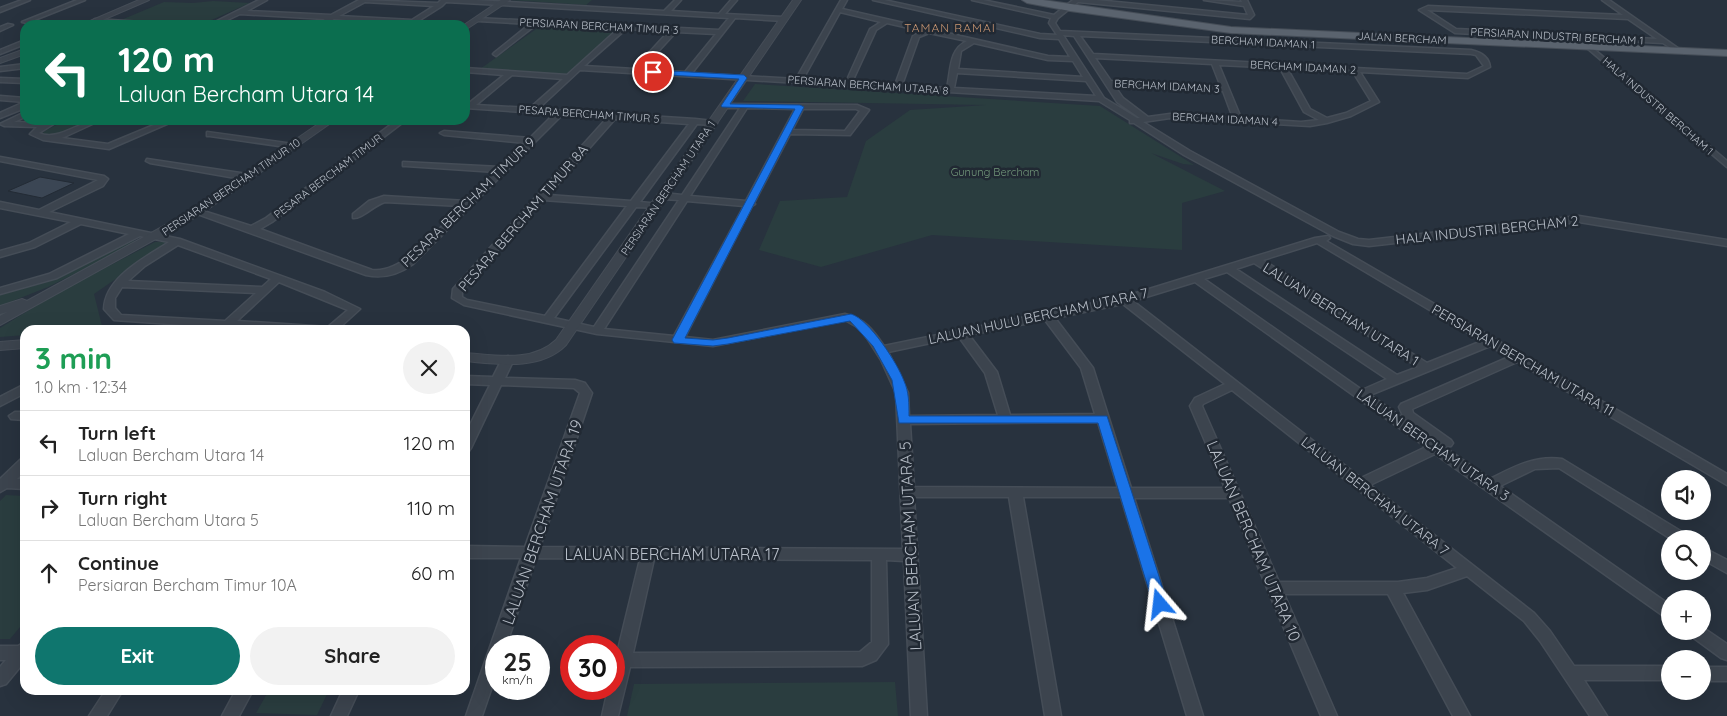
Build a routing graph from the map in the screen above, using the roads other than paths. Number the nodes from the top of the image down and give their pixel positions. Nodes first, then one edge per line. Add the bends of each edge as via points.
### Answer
1 (27, 0) edge
2 (82, 0) edge
3 (145, 0) edge
4 (264, 0) edge
5 (364, 0) edge
6 (384, 0) edge
7 (678, 0) edge
8 (734, 0) edge
9 (797, 0) edge
10 (844, 0) edge
11 (876, 0) edge
12 (975, 0) edge
13 (1027, 0) edge
14 (1036, 0) edge
15 (1207, 0) edge
16 (1605, 0) edge
17 (443, 1) edge
18 (504, 1) edge
19 (1245, 2) edge
20 (1075, 5) edge
21 (613, 7) junction
22 (0, 10) edge
23 (838, 10) junction
24 (239, 12) junction
25 (666, 12) junction
26 (931, 12) junction
27 (602, 14) dead end
28 (721, 15) junction
29 (1058, 15) junction
30 (734, 16) junction
31 (1629, 17) junction
32 (332, 18) junction
33 (478, 19) junction
34 (784, 19) junction
35 (30, 20) edge
36 (97, 20) edge
37 (222, 20) edge
38 (328, 20) edge
39 (358, 20) edge
40 (416, 20) edge
41 (595, 20) dead end
42 (886, 21) junction
43 (536, 22) junction
44 (470, 25) edge
45 (589, 25) junction
46 (904, 25) junction
47 (10, 26) dead end
48 (624, 27) junction
49 (0, 29) edge
50 (674, 30) junction
51 (927, 31) junction
52 (720, 32) junction
53 (1075, 33) junction
54 (1059, 35) junction
55 (1455, 36) junction
56 (1393, 38) junction
57 (1665, 41) junction
58 (973, 42) junction
59 (20, 44) edge
60 (1589, 46) junction
61 (1404, 48) junction
62 (1679, 51) junction
63 (0, 52) edge
64 (20, 52) edge
65 (1468, 52) joint
66 (1727, 53) edge
67 (496, 54) dead end
68 (1090, 56) junction
69 (1074, 59) junction
70 (0, 60) edge
71 (1215, 63) junction
72 (1282, 66) junction
73 (20, 67) edge
74 (579, 68) junction
75 (0, 69) edge
76 (470, 70) edge
77 (1355, 70) junction
78 (636, 71) junction
79 (954, 71) junction
80 (510, 74) junction
81 (688, 74) junction
82 (568, 77) junction
83 (744, 78) junction
84 (1087, 79) junction
85 (0, 80) edge
86 (798, 81) junction
87 (20, 82) edge
88 (1108, 83) junction
89 (848, 84) junction
90 (898, 87) junction
91 (1225, 89) junction
92 (950, 91) junction
93 (20, 95) edge
94 (0, 98) edge
95 (12, 99) junction
96 (1101, 99) junction
97 (20, 100) edge
98 (470, 104) edge
99 (470, 106) edge
100 (725, 106) junction
101 (745, 106) junction
102 (800, 107) junction
103 (20, 109) edge
104 (532, 110) junction
105 (561, 112) junction
106 (20, 116) edge
107 (613, 116) junction
108 (1146, 118) junction
109 (15, 119) junction
110 (20, 119) edge
111 (1238, 120) junction
112 (1327, 120) junction
113 (695, 121) junction
114 (1133, 121) junction
115 (1, 122) edge
116 (20, 122) edge
117 (713, 123) junction
118 (45, 125) edge
119 (85, 125) edge
120 (161, 125) edge
121 (323, 125) edge
122 (395, 125) edge
123 (788, 132) junction
124 (444, 133) dead end
125 (210, 134) dead end
126 (53, 139) junction
127 (532, 140) junction
128 (293, 146) junction
129 (0, 159) edge
130 (150, 161) dead end
131 (406, 164) dead end
132 (1727, 165) edge
133 (502, 170) junction
134 (247, 177) junction
135 (543, 197) junction
136 (684, 198) junction
137 (659, 201) junction
138 (466, 204) junction
139 (634, 204) junction
140 (750, 204) junction
141 (0, 205) edge
142 (196, 212) junction
143 (41, 213) junction
144 (356, 216) dead end
145 (81, 221) junction
146 (252, 229) junction
147 (137, 234) junction
148 (1336, 234) junction
149 (156, 236) junction
150 (1318, 240) junction
151 (177, 241) junction
152 (1727, 242) edge
153 (0, 254) edge
154 (1255, 260) junction
155 (1228, 268) junction
156 (278, 278) junction
157 (1196, 278) junction
158 (118, 284) junction
159 (264, 290) junction
160 (0, 291) edge
161 (33, 300) junction
162 (1125, 300) junction
163 (0, 313) edge
164 (1048, 316) junction
165 (547, 321) junction
166 (0, 322) edge
167 (201, 325) edge
168 (227, 325) edge
169 (336, 325) edge
170 (573, 326) junction
171 (597, 331) junction
172 (961, 333) junction
173 (678, 340) junction
174 (1492, 341) junction
175 (0, 342) edge
176 (20, 342) edge
177 (20, 343) edge
178 (0, 346) edge
179 (882, 350) junction
180 (1519, 357) junction
181 (470, 358) edge
182 (508, 360) junction
183 (1427, 368) junction
184 (470, 380) edge
185 (1396, 380) junction
186 (497, 381) junction
187 (1233, 386) junction
188 (20, 391) edge
189 (1362, 394) junction
190 (1, 400) edge
191 (1102, 418) junction
192 (1005, 419) junction
193 (904, 420) junction
194 (470, 438) edge
195 (1443, 445) junction
196 (20, 468) edge
197 (1727, 480) edge
198 (20, 484) edge
199 (1360, 484) junction
200 (2, 485) edge
201 (1490, 485) junction
202 (907, 492) junction
203 (1015, 492) junction
204 (1126, 493) junction
205 (1232, 493) junction
206 (1668, 530) edge
207 (470, 552) edge
208 (530, 553) junction
209 (648, 554) junction
210 (879, 555) junction
211 (911, 555) junction
212 (1711, 557) edge
213 (1727, 567) edge
214 (1469, 570) junction
215 (1392, 587) junction
216 (1274, 588) junction
217 (1661, 607) edge
218 (502, 635) edge
219 (1709, 640) edge
220 (20, 651) edge
221 (625, 652) edge
222 (0, 653) edge
223 (1727, 653) edge
224 (20, 655) edge
225 (625, 660) edge
226 (1571, 673) junction
227 (1661, 674) edge
228 (1711, 674) edge
229 (1727, 674) edge
230 (0, 679) edge
231 (485, 684) edge
232 (112, 695) edge
233 (242, 695) edge
234 (349, 695) edge
235 (614, 700) edge
236 (97, 716) edge
237 (230, 716) edge
238 (339, 716) edge
239 (474, 716) edge
240 (610, 716) edge
241 (919, 716) edge
242 (1053, 716) edge
243 (1195, 716) edge
244 (1329, 716) edge
245 (1462, 716) edge
246 (1599, 716) edge

1 - 22 street
2 - 35 street
3 - 36 street
4 - 24 street
5 - 6 street
5 - 32 street
6 - 17 street
7 - 25 street
8 - 28 street
9 - 34 street, PERSIARAN BERCHAM UTARA 1
10 - 23 street
11 - 26 street, BERCHAM IDAMAN 1
12 - 29 street
13 - 20 main road, JALAN BERCHAM
13 - 29 street
14 - 20 main road, JALAN BERCHAM
15 - 19 street
16 - 31 street
17 - 18 street
17 - 40 street
18 - 21 street
18 - 33 street
19 - 20 street via 1251,15 1248,17
20 - 29 street
20 - 56 main road, JALAN BERCHAM via 1223,30
21 - 25 street
21 - 27 street
23 - 42 street
23 - 86 street
24 - 32 street
24 - 37 street
25 - 28 street
26 - 46 street
26 - 54 street, BERCHAM IDAMAN 1 via 1042,36
28 - 30 street
29 - 54 street via 1052,22
30 - 34 street
30 - 52 street
31 - 55 street, PERSIARAN INDUSTRI BERCHAM 1 via 1422,9
31 - 57 street
32 - 38 street
32 - 39 street
33 - 43 street, PERSIARAN BERCHAM TIMUR 3
33 - 44 street
34 - 83 street, PERSIARAN BERCHAM UTARA 1
41 - 45 street
42 - 46 street
42 - 89 street via 873,29
43 - 45 street, PERSIARAN BERCHAM TIMUR 3
43 - 67 street
45 - 48 street, PERSIARAN BERCHAM TIMUR 3
46 - 51 street
47 - 49 street
48 - 50 street, PERSIARAN BERCHAM TIMUR 3
48 - 74 street
50 - 52 street, PERSIARAN BERCHAM TIMUR 3
50 - 78 street
51 - 58 street
51 - 90 street via 916,36
52 - 81 street
53 - 54 street, BERCHAM IDAMAN 1
53 - 61 street, BERCHAM IDAMAN 1
53 - 68 street
54 - 69 street
55 - 56 main road, JALAN BERCHAM
55 - 57 street, PERSIARAN INDUSTRI BERCHAM 1
55 - 60 main road, JALAN BERCHAM
56 - 61 street
57 - 62 street
58 - 69 street via 1048,58
58 - 79 street via 958,50
59 - 63 street
60 - 62 main road, JALAN BERCHAM
60 - 132 street, HALA INDUSTRI BERCHAM 1
61 - 65 street, BERCHAM IDAMAN 1
62 - 66 main road, JALAN BERCHAM
64 - 70 street
65 - 77 street, BERCHAM IDAMAN 2 via 1477,53 1487,67 1468,76
68 - 71 street, BERCHAM IDAMAN 2
68 - 88 street
69 - 84 street
71 - 72 street, BERCHAM IDAMAN 2
71 - 91 street
72 - 77 street, BERCHAM IDAMAN 2
72 - 112 street via 1307,110
73 - 75 street
74 - 78 street, PERSIARAN BERCHAM UTARA 8
74 - 82 street
76 - 80 street
77 - 112 street, BERCHAM IDAMAN 4 via 1375,102
78 - 81 street, PERSIARAN BERCHAM UTARA 8
79 - 84 street
79 - 92 street
80 - 82 street
80 - 98 street
81 - 83 street, PERSIARAN BERCHAM UTARA 8
82 - 104 street
83 - 86 street, PERSIARAN BERCHAM UTARA 8
83 - 100 street, PERSIARAN BERCHAM UTARA 1
84 - 96 street
85 - 87 street
86 - 89 street, PERSIARAN BERCHAM UTARA 8
88 - 91 street, BERCHAM IDAMAN 3
88 - 108 street via 1120,100
89 - 90 street, PERSIARAN BERCHAM UTARA 8
90 - 92 street, PERSIARAN BERCHAM UTARA 8
91 - 111 street
92 - 96 street, PERSIARAN BERCHAM UTARA 8
93 - 95 street
94 - 95 street
95 - 97 street
96 - 114 street
99 - 104 street, PESARA BERCHAM TIMUR 5
100 - 101 street
100 - 117 street, PERSIARAN BERCHAM UTARA 1
101 - 102 street
101 - 136 street
102 - 123 street
102 - 123 street via 857,107 865,110 847,133
103 - 115 street
104 - 105 street, PESARA BERCHAM TIMUR 5
105 - 107 street, PESARA BERCHAM TIMUR 5
105 - 127 street, PESARA BERCHAM TIMUR 9
106 - 109 street
107 - 113 street, PESARA BERCHAM TIMUR 5
107 - 135 street, PESARA BERCHAM TIMUR 8A
108 - 111 street, BERCHAM IDAMAN 4 via 1170,116
108 - 114 street, BERCHAM IDAMAN 4
109 - 110 street
109 - 115 street
111 - 112 street, BERCHAM IDAMAN 4 via 1301,124
113 - 117 street, PESARA BERCHAM TIMUR 5
113 - 139 street
114 - 148 street
115 - 116 street
117 - 137 street, PERSIARAN BERCHAM UTARA 1
118 - 126 street via 34,134
119 - 126 street
120 - 126 street via 110,147
121 - 128 street, PERSIARAN BERCHAM TIMUR 10
122 - 146 street, PESARA BERCHAM TIMUR
123 - 140 street
124 - 127 street
125 - 128 street
127 - 133 street, PESARA BERCHAM TIMUR 9
128 - 134 street, PERSIARAN BERCHAM TIMUR 10
129 - 143 street via 104,179 100,184
130 - 134 street
131 - 133 street
133 - 138 street, PESARA BERCHAM TIMUR 9
134 - 142 street, PERSIARAN BERCHAM TIMUR 10
135 - 139 street
135 - 165 street, PESARA BERCHAM TIMUR 8A via 456,295 464,302
136 - 137 street
136 - 140 street
136 - 171 street
137 - 139 street
137 - 170 street, PERSIARAN BERCHAM UTARA 1
138 - 144 street via 384,198
138 - 146 street, PESARA BERCHAM TIMUR 9 via 404,266 385,274 365,272
139 - 165 street
140 - 173 street
141 - 143 street
142 - 146 street, PESARA BERCHAM TIMUR 9
142 - 149 street, PERSIARAN BERCHAM TIMUR 10
143 - 145 street
145 - 147 street
145 - 153 street via 32,245
147 - 149 street
147 - 160 street via 53,276
148 - 150 street, LALUAN HULU BERCHAM UTARA 7
148 - 152 street, HALA INDUSTRI BERCHAM 2 via 1369,243 1579,219
149 - 151 street
149 - 161 street, PERSIARAN BERCHAM TIMUR 10
150 - 154 street, LALUAN HULU BERCHAM UTARA 7
150 - 174 street, PERSIARAN BERCHAM UTARA 11
151 - 156 street
151 - 158 street
154 - 155 street, LALUAN HULU BERCHAM UTARA 7
154 - 183 street, LALUAN BERCHAM UTARA 1
155 - 157 street, LALUAN HULU BERCHAM UTARA 7
155 - 185 street
156 - 159 street
156 - 169 street via 355,308
157 - 162 street, LALUAN HULU BERCHAM UTARA 7
157 - 189 street, LALUAN BERCHAM UTARA 3
158 - 159 street
158 - 167 street via 110,295 109,309 118,318
159 - 168 street
161 - 163 street
161 - 166 street
162 - 164 street, LALUAN HULU BERCHAM UTARA 7
162 - 187 street, LALUAN BERCHAM UTARA 7
164 - 172 street, LALUAN HULU BERCHAM UTARA 7
164 - 191 street via 1087,368
165 - 170 street, PESARA BERCHAM TIMUR 8A
170 - 171 street, PESARA BERCHAM TIMUR 8A
170 - 182 street, PERSIARAN BERCHAM UTARA 1 via 549,352
171 - 173 street, PESARA BERCHAM TIMUR 8A
172 - 179 street, LALUAN HULU BERCHAM UTARA 7
172 - 192 street via 992,372
173 - 179 street, LALUAN BERCHAM UTARA 5 via 728,341 848,317 856,320
174 - 180 street, PERSIARAN BERCHAM UTARA 11
174 - 183 street
175 - 176 street
177 - 178 street
179 - 193 street, LALUAN BERCHAM UTARA 5 via 902,392
180 - 195 street via 1405,407 1408,416
180 - 197 street, PERSIARAN BERCHAM UTARA 11
181 - 182 street, PERSIARAN BERCHAM UTARA 1
182 - 186 street
183 - 185 street
184 - 186 street
185 - 189 street
186 - 194 street
186 - 208 street, LALUAN BERCHAM UTARA 19 via 575,384 584,389 585,399
187 - 199 street, LALUAN BERCHAM UTARA 7
187 - 205 street, LALUAN BERCHAM UTARA 10 via 1199,401 1196,406
188 - 190 street
189 - 195 street, LALUAN BERCHAM UTARA 3
191 - 192 street
191 - 204 street
192 - 193 street
193 - 202 street, LALUAN BERCHAM UTARA 5
195 - 199 street
195 - 201 street, LALUAN BERCHAM UTARA 3
196 - 200 street
198 - 200 street
199 - 214 street, LALUAN BERCHAM UTARA 7
201 - 206 street via 1538,462 1562,464
201 - 217 street, LALUAN BERCHAM UTARA 3
202 - 203 street
202 - 211 street, LALUAN BERCHAM UTARA 5
203 - 204 street
203 - 242 street
204 - 205 street
204 - 243 street
205 - 216 street, LALUAN BERCHAM UTARA 10
207 - 208 street, LALUAN BERCHAM UTARA 17
208 - 209 street, LALUAN BERCHAM UTARA 17
208 - 218 street, LALUAN BERCHAM UTARA 19
209 - 210 street, LALUAN BERCHAM UTARA 17
209 - 221 street
210 - 211 street, LALUAN BERCHAM UTARA 17
210 - 225 street via 880,644 862,659
211 - 241 street, LALUAN BERCHAM UTARA 5
212 - 213 street
214 - 215 street via 1427,584
214 - 226 street, LALUAN BERCHAM UTARA 7 via 1538,626
215 - 216 street
215 - 245 street
216 - 244 street, LALUAN BERCHAM UTARA 10
219 - 223 street
220 - 222 street
224 - 230 street
226 - 227 street
226 - 246 street, LALUAN BERCHAM UTARA 7
228 - 229 street
231 - 239 street
232 - 236 street
233 - 237 street
234 - 238 street
235 - 240 street

